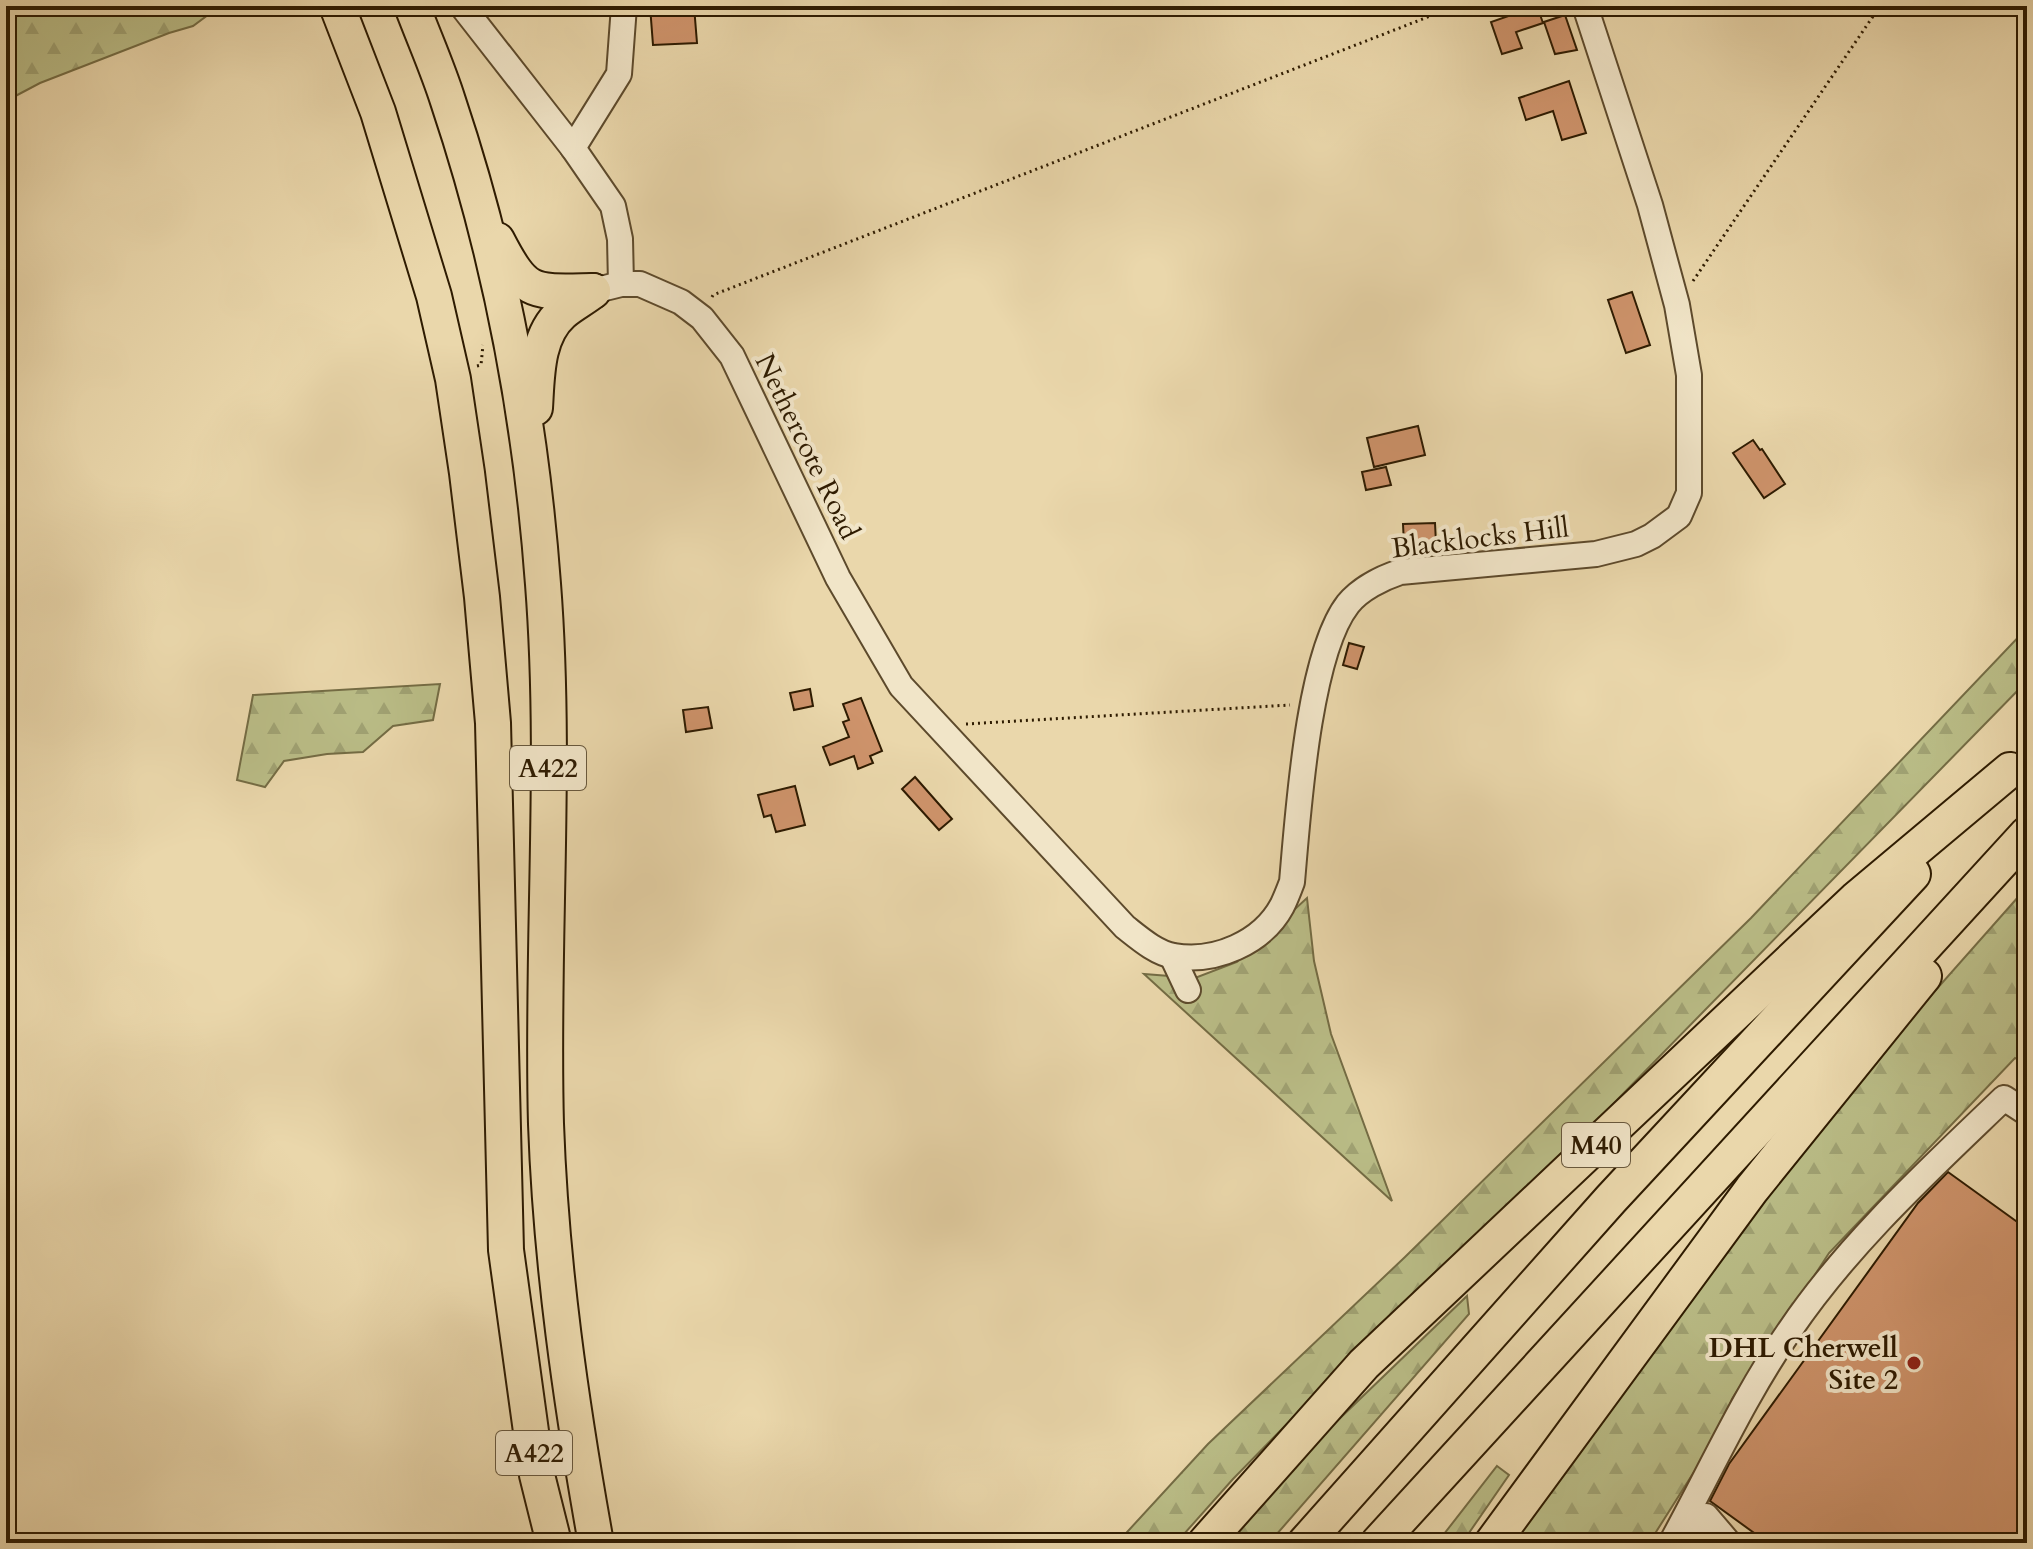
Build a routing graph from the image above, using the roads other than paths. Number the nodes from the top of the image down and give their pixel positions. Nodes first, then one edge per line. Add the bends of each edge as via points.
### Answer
1 (329, 6) edge
2 (337, 6) edge
3 (412, 6) edge
4 (462, 6) edge
5 (624, 6) edge
6 (1585, 6) edge
7 (378, 112) junction
8 (573, 148) junction
9 (480, 207) junction
10 (607, 288) junction
11 (532, 476) junction
12 (2019, 762) edge
13 (2027, 834) edge
14 (1980, 883) junction
15 (1172, 956) junction
16 (1188, 990) dead end
17 (2027, 1113) edge
18 (554, 1543) edge
19 (596, 1543) edge
20 (1205, 1543) edge
21 (1305, 1543) edge
22 (1378, 1543) edge
23 (1492, 1543) edge
24 (1671, 1543) edge
25 (1696, 1543) edge
26 (1729, 1543) edge

1 - 7 highway
2 - 7 highway, A422
3 - 9 highway, A422
4 - 8 street
5 - 8 street via 619,74
6 - 15 street, Blacklocks Hill via 1677,305 1689,375 1689,493 1679,516 1636,544 1596,554 1400,572 1348,603 1333,631 1313,707 1292,882 1282,908 1240,947 1199,957
7 - 18 highway, A422 via 443,332 469,489 493,723 506,1250 537,1475
8 - 10 street via 613,206 620,239
9 - 10 highway via 514,273 532,288
9 - 11 highway, A422 via 509,333
10 - 11 highway via 559,315 543,342
10 - 15 street, Nethercote Road via 640,284 702,318 732,356 838,578 900,684 1125,927
11 - 19 highway, A422 via 544,585 546,1123 554,1261
12 - 20 highway, M40 via 1856,899 1364,1364
12 - 21 highway, M40 via 1611,1199
13 - 14 highway
14 - 22 highway
14 - 23 highway via 1928,971 1752,1189
15 - 16 street
17 - 24 street via 2004,1098 1844,1260 1772,1356
25 - 26 street via 1690,1538 1706,1516

